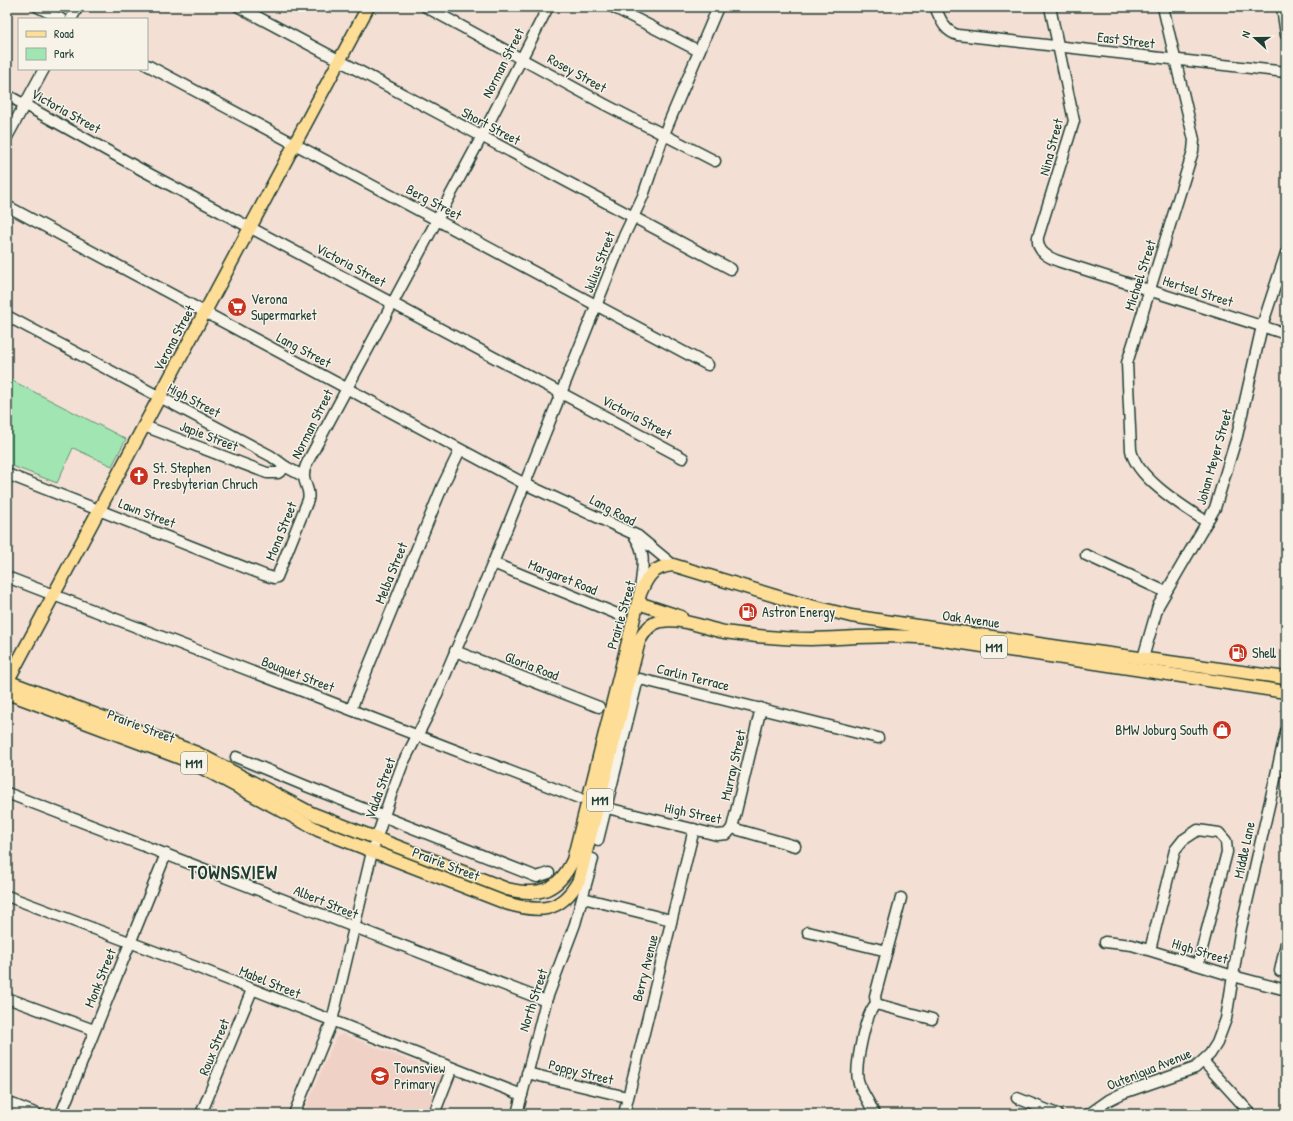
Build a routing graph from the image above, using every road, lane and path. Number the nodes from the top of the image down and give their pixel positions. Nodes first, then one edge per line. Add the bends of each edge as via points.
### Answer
1 (38, 7) edge
2 (78, 7) edge
3 (239, 7) edge
4 (368, 7) edge
5 (426, 7) edge
6 (548, 7) edge
7 (614, 7) edge
8 (718, 7) edge
9 (935, 7) edge
10 (1050, 7) edge
11 (1163, 7) edge
12 (1282, 7) edge
13 (58, 18) edge
14 (72, 18) edge
15 (1286, 35) edge
16 (1058, 46) junction
17 (699, 51) junction
18 (521, 58) junction
19 (1175, 60) junction
20 (339, 61) junction
21 (148, 66) edge
22 (43, 70) edge
23 (1286, 72) edge
24 (7, 95) edge
25 (25, 104) junction
26 (664, 134) junction
27 (482, 136) junction
28 (7, 137) edge
29 (294, 144) junction
30 (715, 162) dead end
31 (7, 206) edge
32 (633, 217) junction
33 (437, 219) junction
34 (250, 227) junction
35 (1038, 246) joint
36 (1286, 253) edge
37 (731, 269) dead end
38 (1150, 290) junction
39 (391, 303) junction
40 (597, 306) junction
41 (204, 313) junction
42 (7, 316) edge
43 (1262, 326) junction
44 (1286, 334) edge
45 (708, 365) dead end
46 (346, 388) junction
47 (561, 392) junction
48 (160, 397) junction
49 (144, 426) junction
50 (460, 450) junction
51 (683, 458) dead end
52 (286, 467) junction
53 (7, 474) edge
54 (303, 474) junction
55 (525, 484) junction
56 (100, 510) junction
57 (1207, 522) junction
58 (632, 533) junction
59 (1086, 555) dead end
60 (493, 563) junction
61 (672, 565) junction
62 (657, 568) joint
63 (7, 577) edge
64 (276, 578) joint
65 (1166, 592) junction
66 (54, 595) junction
67 (639, 599) junction
68 (622, 616) dead end
69 (700, 626) junction
70 (455, 651) junction
71 (1143, 658) junction
72 (1286, 678) edge
73 (7, 684) edge
74 (1286, 692) edge
75 (599, 707) dead end
76 (761, 708) junction
77 (351, 709) junction
78 (1286, 731) edge
79 (417, 735) junction
80 (878, 738) dead end
81 (1285, 744) edge
82 (236, 757) dead end
83 (7, 793) edge
84 (579, 798) dead end
85 (607, 808) junction
86 (383, 816) junction
87 (732, 828) junction
88 (694, 829) junction
89 (376, 839) junction
90 (598, 840) dead end
91 (795, 846) dead end
92 (372, 852) junction
93 (166, 854) junction
94 (592, 859) dead end
95 (549, 873) dead end
96 (7, 896) edge
97 (583, 898) junction
98 (901, 898) dead end
99 (671, 920) junction
100 (354, 928) junction
101 (808, 932) dead end
102 (1105, 942) dead end
103 (129, 943) junction
104 (1286, 943) edge
105 (1150, 950) junction
106 (887, 951) junction
107 (1198, 964) junction
108 (1280, 970) dead end
109 (1233, 976) junction
110 (252, 990) junction
111 (1286, 990) edge
112 (7, 998) edge
113 (546, 1001) junction
114 (876, 1004) junction
115 (932, 1019) dead end
116 (332, 1021) junction
117 (94, 1030) junction
118 (1203, 1061) junction
119 (452, 1068) junction
120 (527, 1073) junction
121 (522, 1095) junction
122 (628, 1097) junction
123 (1017, 1098) dead end
124 (7, 1102) edge
125 (626, 1112) edge
126 (37, 1114) edge
127 (61, 1114) edge
128 (201, 1114) edge
129 (294, 1114) edge
130 (434, 1114) edge
131 (517, 1114) edge
132 (874, 1114) edge
133 (1057, 1114) edge
134 (1089, 1114) edge
135 (1250, 1114) edge

1 - 13 street
2 - 14 street
3 - 20 street, Short Street
4 - 20 main road, Verona Street
5 - 18 street, Rosey Street
6 - 18 street, Norman Street
7 - 17 street
8 - 17 street, Julius Street
9 - 16 street, East Street via 946,29 953,34
10 - 16 street, Nina Street
11 - 19 street, Michael Street
12 - 15 street
16 - 19 street, East Street
16 - 35 street, Nina Street via 1074,125 1038,237
17 - 26 street, Julius Street
18 - 26 street, Rosey Street
18 - 27 street, Norman Street
19 - 23 street, East Street
19 - 38 street, Michael Street via 1194,140 1193,151
20 - 27 street, Short Street
20 - 29 main road, Verona Street
21 - 29 street, Berg Street
22 - 25 street
24 - 25 street, Victoria Street
25 - 28 street
25 - 34 street, Victoria Street
26 - 30 street, Rosey Street
26 - 32 street, Julius Street via 648,183
27 - 32 street, Short Street
27 - 33 street, Norman Street
29 - 33 street, Berg Street
29 - 34 main road, Verona Street
31 - 41 street, Lang Street
32 - 37 street, Short Street
32 - 40 street, Julius Street
33 - 39 street, Norman Street
33 - 40 street, Berg Street
34 - 39 street, Victoria Street
34 - 41 main road, Verona Street
35 - 38 street, Hertsel Street via 1052,259
36 - 43 street, Johan Meyer Street
38 - 43 street, Hertsel Street
38 - 57 street, Michael Street via 1127,366 1132,455 1136,464 1148,477 1174,500
39 - 46 street, Norman Street
39 - 47 street, Victoria Street
40 - 45 street, Berg Street
40 - 47 street, Julius Street
41 - 46 street, Lang Street
41 - 48 main road, Verona Street
42 - 48 street, High Street
43 - 44 street, Hertsel Street
43 - 57 street, Johan Meyer Street via 1233,452 1218,502
46 - 50 street, Lang Street
46 - 54 street, Norman Street
47 - 51 street, Victoria Street
47 - 55 street, Julius Street
48 - 49 main road, Verona Street
48 - 52 street, High Street via 271,456
49 - 52 street, Japie Street via 267,473 278,473
49 - 56 main road, Verona Street
50 - 55 street, Lang Street
50 - 77 street, Melba Street via 443,485
52 - 54 street, High Street
53 - 56 street, Lawn Street
54 - 64 street, Mona Street via 309,494 308,500
55 - 58 street, Lang Road
55 - 60 street, Valda Street
56 - 64 street, Lawn Street
56 - 66 main road, Verona Street
57 - 65 street, Johan Meyer Street
58 - 61 street
58 - 67 street, Lang Road via 642,548
59 - 65 street
60 - 68 street, Margaret Road
60 - 70 street, Valda Street
61 - 62 main road, Oak Avenue / M11
61 - 71 main road, Oak Avenue / M11 via 851,616
62 - 67 main road, Prairie Street / M11 via 645,582
63 - 66 street, Bouquet Street
65 - 71 street, Johan Meyer Street via 1154,615
66 - 73 main road, Verona Street
66 - 77 street, Bouquet Street
67 - 69 main road
67 - 89 main road, Prairie Street / M11 via 580,837 573,860 561,880 554,886 538,892 519,892
69 - 74 main road, Oak Avenue / M11 via 769,638 814,639 890,635 930,638
69 - 92 main road, Prairie Street / M11 via 661,621 649,627 639,641 579,880 564,901 546,909 524,909
70 - 75 street, Gloria Road
70 - 79 street, Valda Street
71 - 72 main road, Oak Avenue / M11
73 - 89 main road, Prairie Street / M11 via 197,753 311,813
73 - 92 main road, Prairie Street / M11 via 191,762 311,826
76 - 80 street, Carlin Terrace
76 - 85 street, Carlin Terrace via 640,679
76 - 87 street, Murray Street
77 - 79 street, Bouquet Street
78 - 81 street, Middle Lane
79 - 84 street, Bouquet Street
79 - 86 street, Valda Street via 403,763
81 - 109 street, Middle Lane via 1262,832
82 - 86 street
83 - 93 street, Albert Street
85 - 88 street, High Street
85 - 90 street, Carlin Terrace
86 - 89 street, Valda Street
86 - 95 street via 537,877
87 - 88 street, High Street via 727,834 721,835
87 - 91 street, High Street
88 - 99 street, Berry Avenue
89 - 92 street, Valda Street
92 - 100 street, Valda Street
93 - 100 street, Albert Street
93 - 103 street, Monk Street
94 - 97 street
96 - 103 street, Mabel Street
97 - 99 street
97 - 113 street, North Street
98 - 106 street
99 - 122 street, Berry Avenue
100 - 113 street, Albert Street
100 - 116 street, Valda Street
101 - 106 street
102 - 105 street, High Street via 1123,943
103 - 110 street, Mabel Street
103 - 117 street, Monk Street
104 - 108 street
105 - 107 street, High Street
105 - 107 street via 1177,846 1198,830 1219,833 1226,841 1227,852
106 - 114 street via 875,996
107 - 109 street, High Street
109 - 111 street, High Street
109 - 118 street, Outeniqua Avenue via 1222,1031 1214,1048
110 - 116 street, Mabel Street
110 - 128 street, Roux Street
112 - 117 street
113 - 120 street, North Street
114 - 115 street
114 - 132 street via 869,1014 857,1069 859,1084
116 - 119 street, Mabel Street
116 - 129 street, Valda Street
117 - 127 street, Monk Street
118 - 134 street, Outeniqua Avenue via 1188,1070 1123,1093
118 - 135 street
119 - 121 street, Mabel Street
119 - 130 street
120 - 121 street, North Street
120 - 122 street, Poppy Street
121 - 131 street, North Street
122 - 125 street, Berry Avenue
123 - 133 street
124 - 126 street

